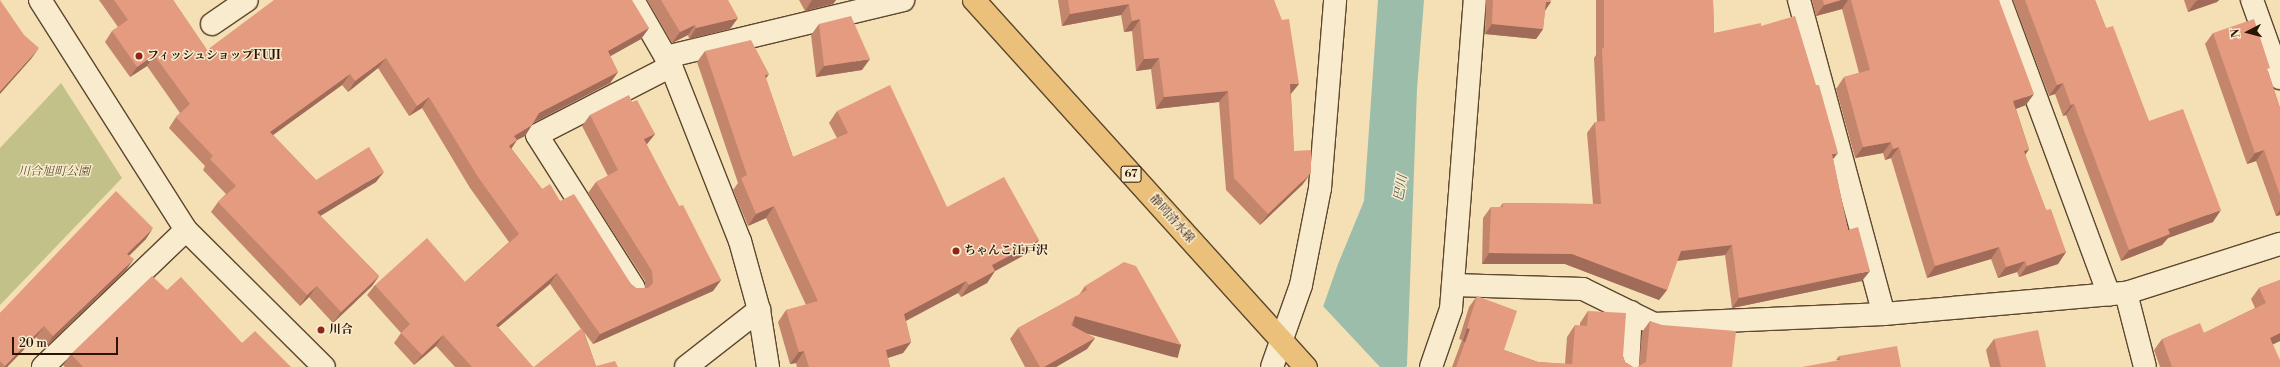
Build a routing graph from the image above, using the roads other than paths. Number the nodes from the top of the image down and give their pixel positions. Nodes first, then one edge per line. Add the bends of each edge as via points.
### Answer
1 (40, 0) edge
2 (247, 0) edge
3 (633, 0) edge
4 (903, 0) edge
5 (974, 0) edge
6 (1335, 0) edge
7 (1475, 0) edge
8 (1799, 0) edge
9 (2000, 0) edge
10 (2252, 0) edge
11 (212, 24) dead end
12 (669, 61) junction
13 (2280, 78) edge
14 (186, 230) junction
15 (2280, 244) edge
16 (1453, 285) junction
17 (634, 288) edge
18 (2118, 294) junction
19 (759, 310) junction
20 (1631, 312) junction
21 (1884, 314) junction
22 (1285, 344) junction
23 (43, 367) edge
24 (324, 367) edge
25 (686, 367) edge
26 (768, 367) edge
27 (1272, 367) edge
28 (1306, 367) edge
29 (1431, 367) edge
30 (1628, 367) edge
31 (2145, 367) edge

1 - 14 street
2 - 11 street
3 - 12 street
4 - 12 street
5 - 22 main road, 静岡清水線 / 67
6 - 22 street via 1320,188 1301,285
7 - 16 street
8 - 21 street
9 - 18 street
10 - 13 street
12 - 17 street via 537,135
12 - 19 street via 740,241
14 - 23 street
14 - 24 street
15 - 18 street
16 - 20 street via 1582,289
16 - 29 street via 1451,309
18 - 21 street
18 - 31 street
19 - 25 street
19 - 26 street
20 - 21 street via 1654,324
20 - 30 street
22 - 27 street
22 - 28 main road, 静岡清水線 / 67

